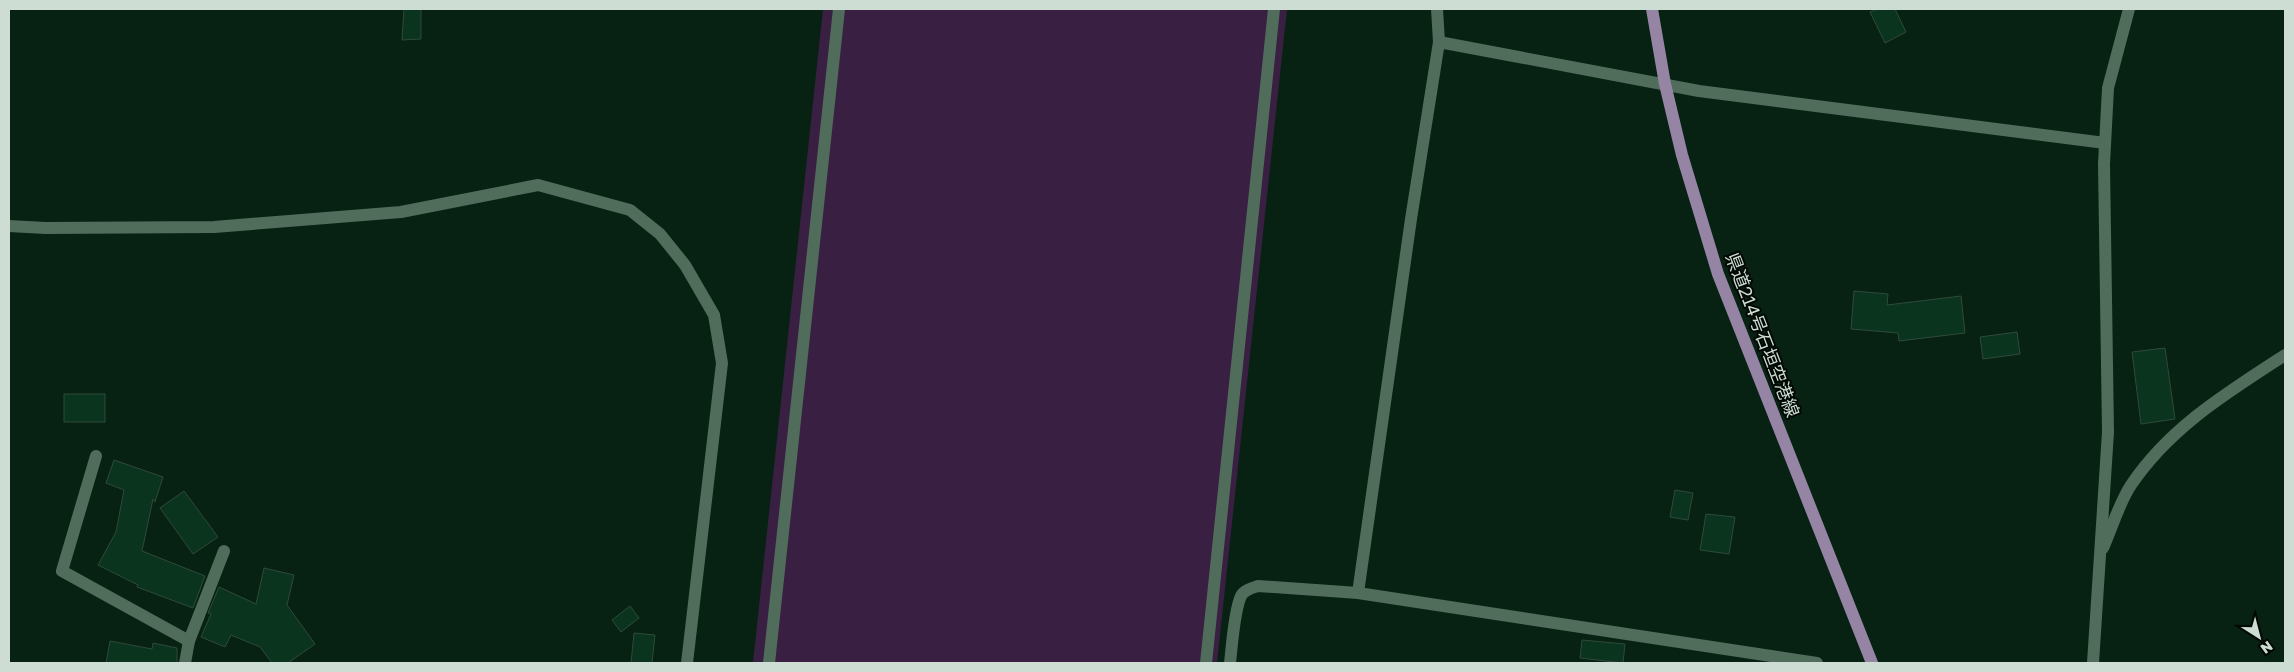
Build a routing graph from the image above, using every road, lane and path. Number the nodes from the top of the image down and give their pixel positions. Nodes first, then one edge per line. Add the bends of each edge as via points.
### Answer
1 (839, 9) edge
2 (1274, 9) edge
3 (1437, 9) edge
4 (1652, 9) edge
5 (2129, 9) edge
6 (1440, 42) junction
7 (1665, 84) junction
8 (2105, 144) junction
9 (9, 226) edge
10 (2285, 355) edge
11 (96, 456) dead end
12 (224, 551) dead end
13 (2100, 557) junction
14 (1358, 593) junction
15 (189, 641) junction
16 (185, 663) edge
17 (687, 663) edge
18 (769, 663) edge
19 (1206, 663) edge
20 (1230, 663) edge
21 (1817, 663) edge
22 (1872, 663) edge
23 (2093, 663) edge

1 - 18 street
2 - 19 street
3 - 6 street
4 - 7 main road, 県道214号石垣空港線
5 - 8 street via 2108,88
6 - 7 street
6 - 14 street via 1411,219
7 - 8 street
7 - 22 main road, 県道214号石垣空港線 via 1682,155 1718,274
8 - 13 street via 2108,432
9 - 17 street via 214,227 401,212 538,186 630,210 660,234 685,265 714,316 722,363
10 - 13 street via 2216,399 2179,429 2150,460 2130,486
11 - 15 street via 62,571
12 - 15 street
13 - 23 street
14 - 20 street via 1250,588 1242,595
14 - 21 street
15 - 16 street

